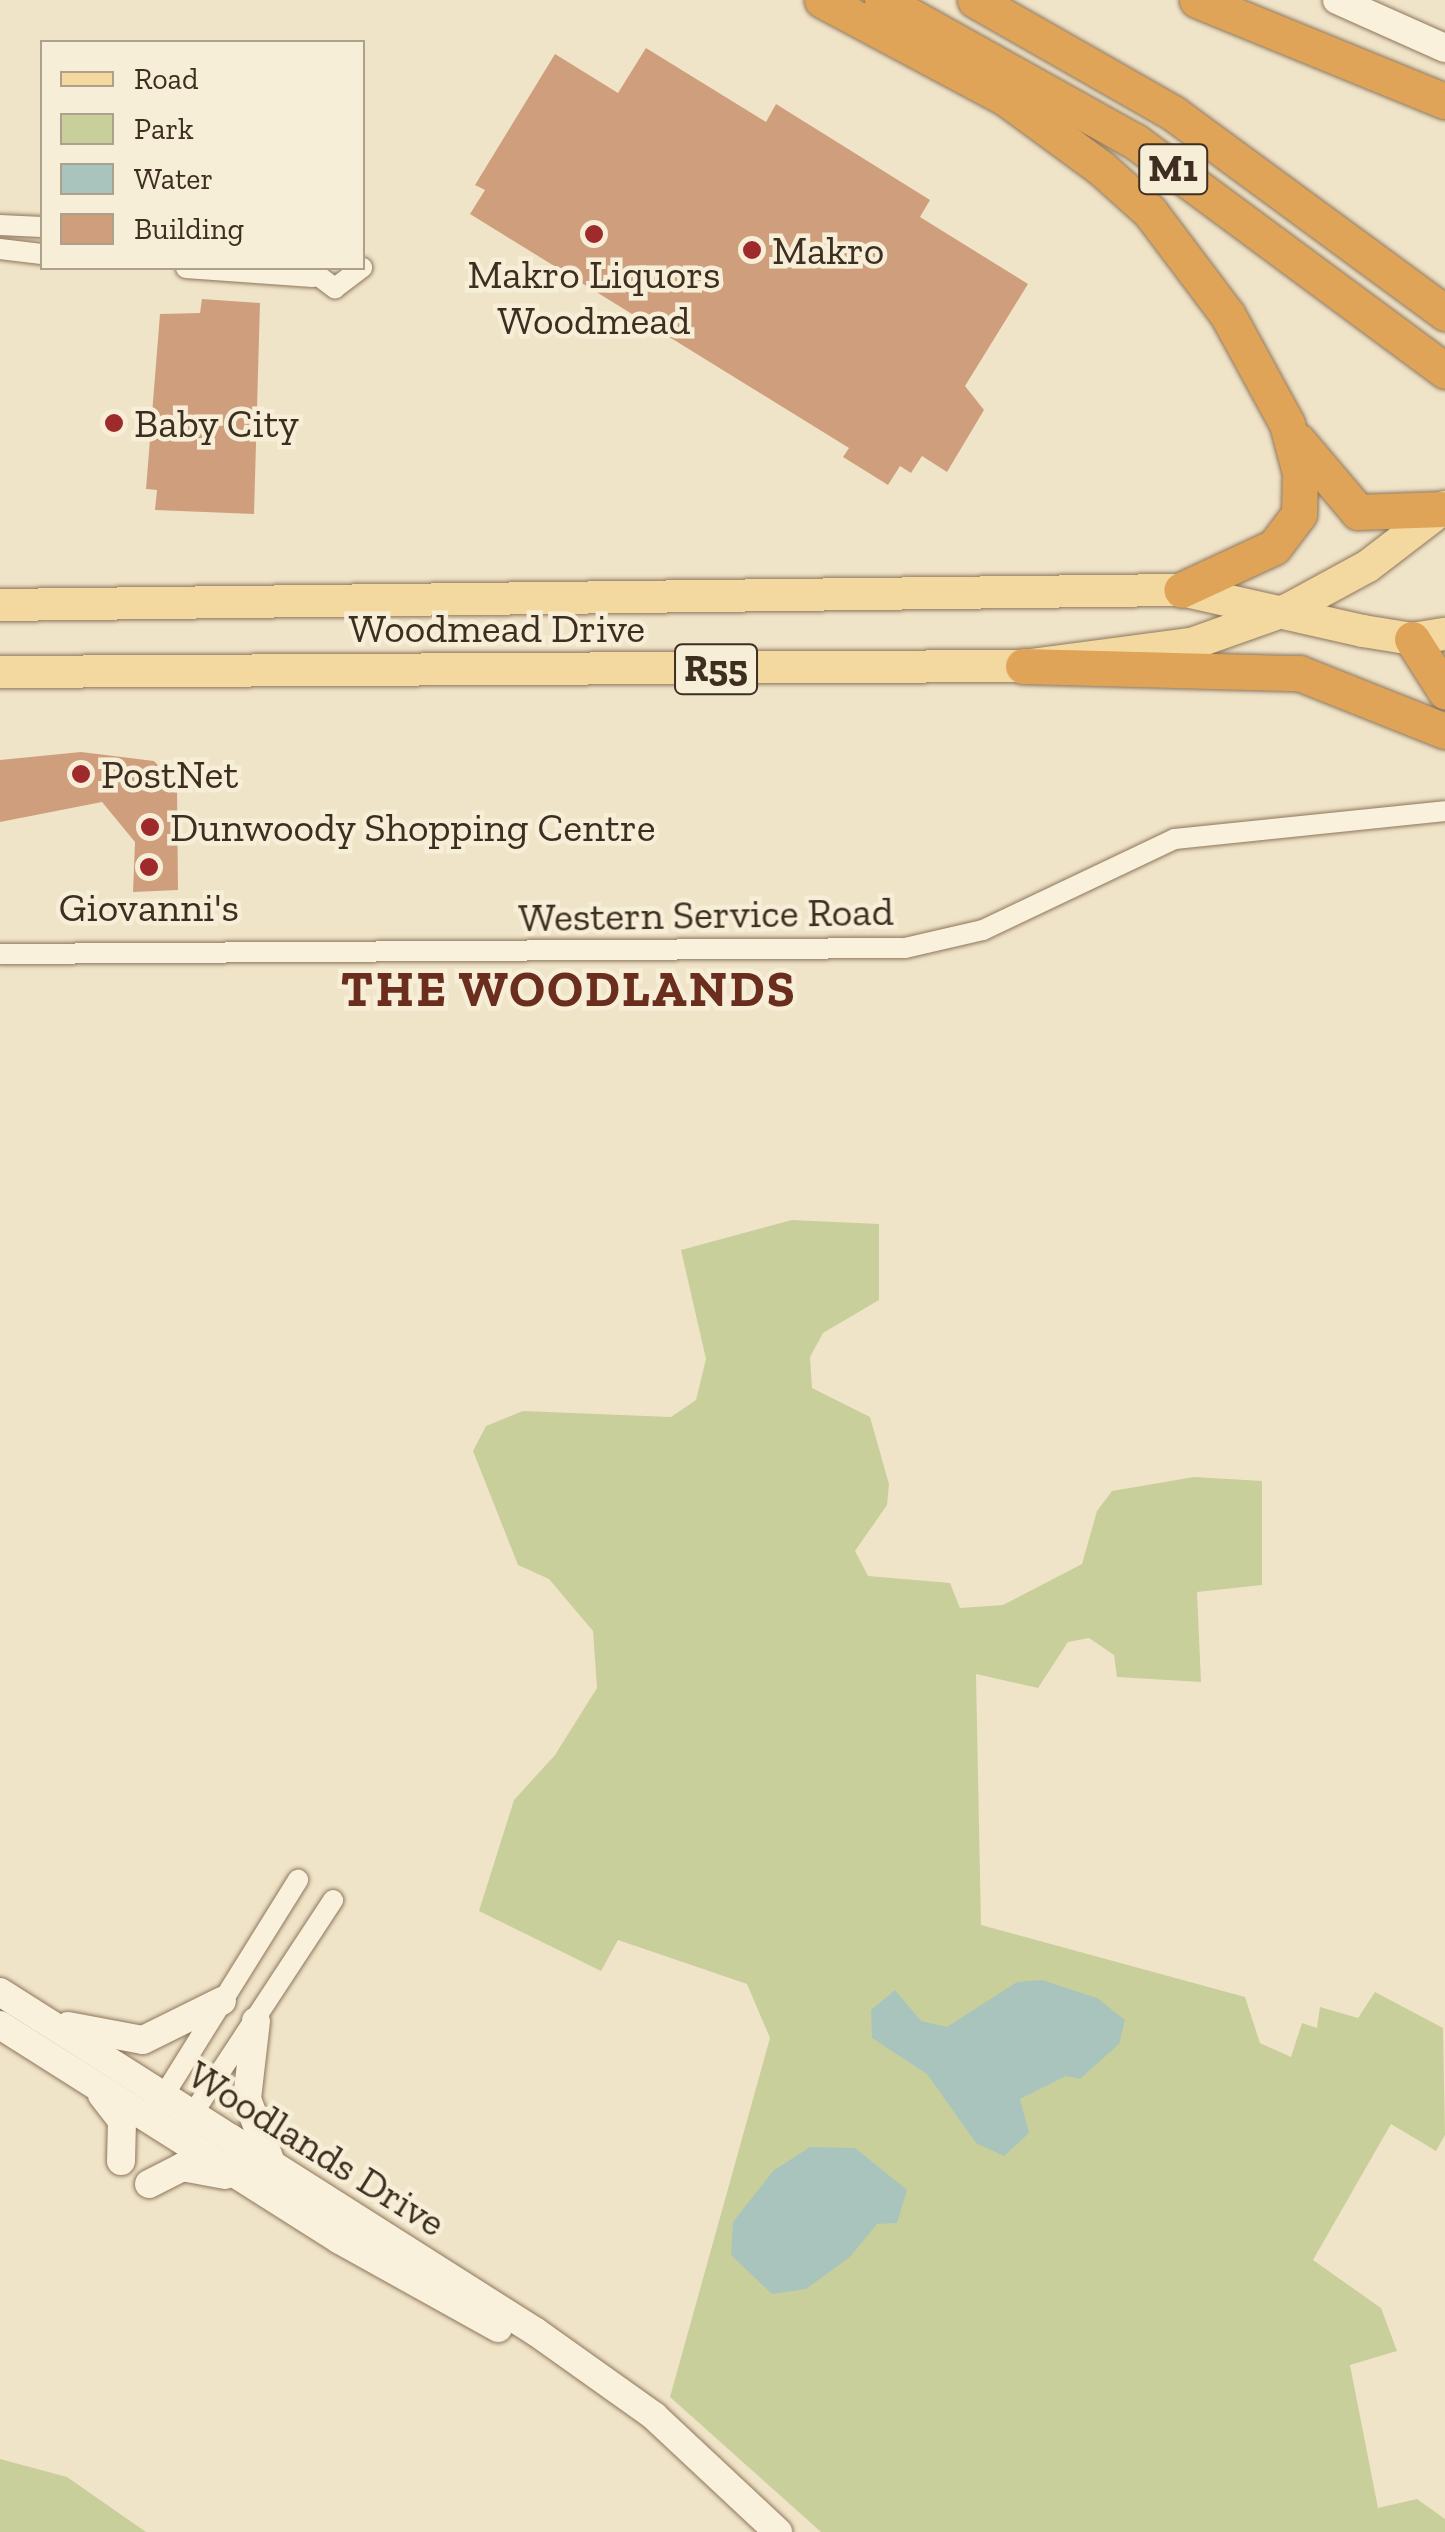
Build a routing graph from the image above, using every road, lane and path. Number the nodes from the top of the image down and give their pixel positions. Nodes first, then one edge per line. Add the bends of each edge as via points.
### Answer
1 (822, 0) edge
2 (882, 0) edge
3 (975, 0) edge
4 (1197, 0) edge
5 (1337, 0) edge
6 (1445, 48) edge
7 (1445, 102) edge
8 (0, 225) edge
9 (40, 227) edge
10 (0, 249) edge
11 (40, 254) edge
12 (248, 270) edge
13 (359, 270) edge
14 (311, 272) edge
15 (1445, 313) edge
16 (1445, 371) edge
17 (1287, 424) junction
18 (1443, 508) edge
19 (1180, 590) junction
20 (10, 603) edge
21 (1288, 610) junction
22 (1428, 637) edge
23 (1023, 666) junction
24 (0, 674) edge
25 (1445, 691) edge
26 (1445, 731) edge
27 (1445, 811) edge
28 (1389, 817) junction
29 (1445, 828) edge
30 (0, 954) edge
31 (298, 1880) dead end
32 (333, 1900) dead end
33 (0, 1992) edge
34 (222, 2000) junction
35 (25, 2008) junction
36 (256, 2020) junction
37 (0, 2025) edge
38 (90, 2082) junction
39 (156, 2108) junction
40 (185, 2126) junction
41 (120, 2161) dead end
42 (262, 2175) junction
43 (149, 2184) dead end
44 (778, 2532) edge

1 - 17 highway via 1004,97 1150,212 1226,314
2 - 16 highway, M1 via 1136,142
3 - 15 highway, M1 via 1173,113
4 - 7 highway
5 - 6 main road
8 - 9 street
10 - 11 street
12 - 14 street
13 - 14 street via 345,286
17 - 18 highway via 1349,507 1376,516
17 - 19 highway via 1302,496 1290,535
18 - 21 main road, Woodmead Drive / R55 via 1368,566
19 - 20 main road, Woodmead Drive / R55
19 - 21 main road, Woodmead Drive / R55
21 - 22 main road, Woodmead Drive / R55
21 - 23 main road, Woodmead Drive / R55 via 1191,644
22 - 25 highway
23 - 24 main road, Woodmead Drive / R55
23 - 26 highway via 1300,672
27 - 28 street, Western Service Road
28 - 29 street, Western Service Road
28 - 30 street, Western Service Road via 1174,839 983,930 905,948
31 - 34 street
32 - 36 street
33 - 35 main road, Woodlands Drive
34 - 35 main road via 171,2031 128,2041
34 - 39 street
35 - 39 main road, Woodlands Drive
36 - 40 street
36 - 42 main road via 247,2099
37 - 38 main road, Woodlands Drive
38 - 39 main road, Woodlands Drive
38 - 41 main road via 122,2120
39 - 40 main road, Woodlands Drive
40 - 42 main road, Woodlands Drive
42 - 43 main road via 182,2166
42 - 44 main road, Woodlands Drive via 654,2416

